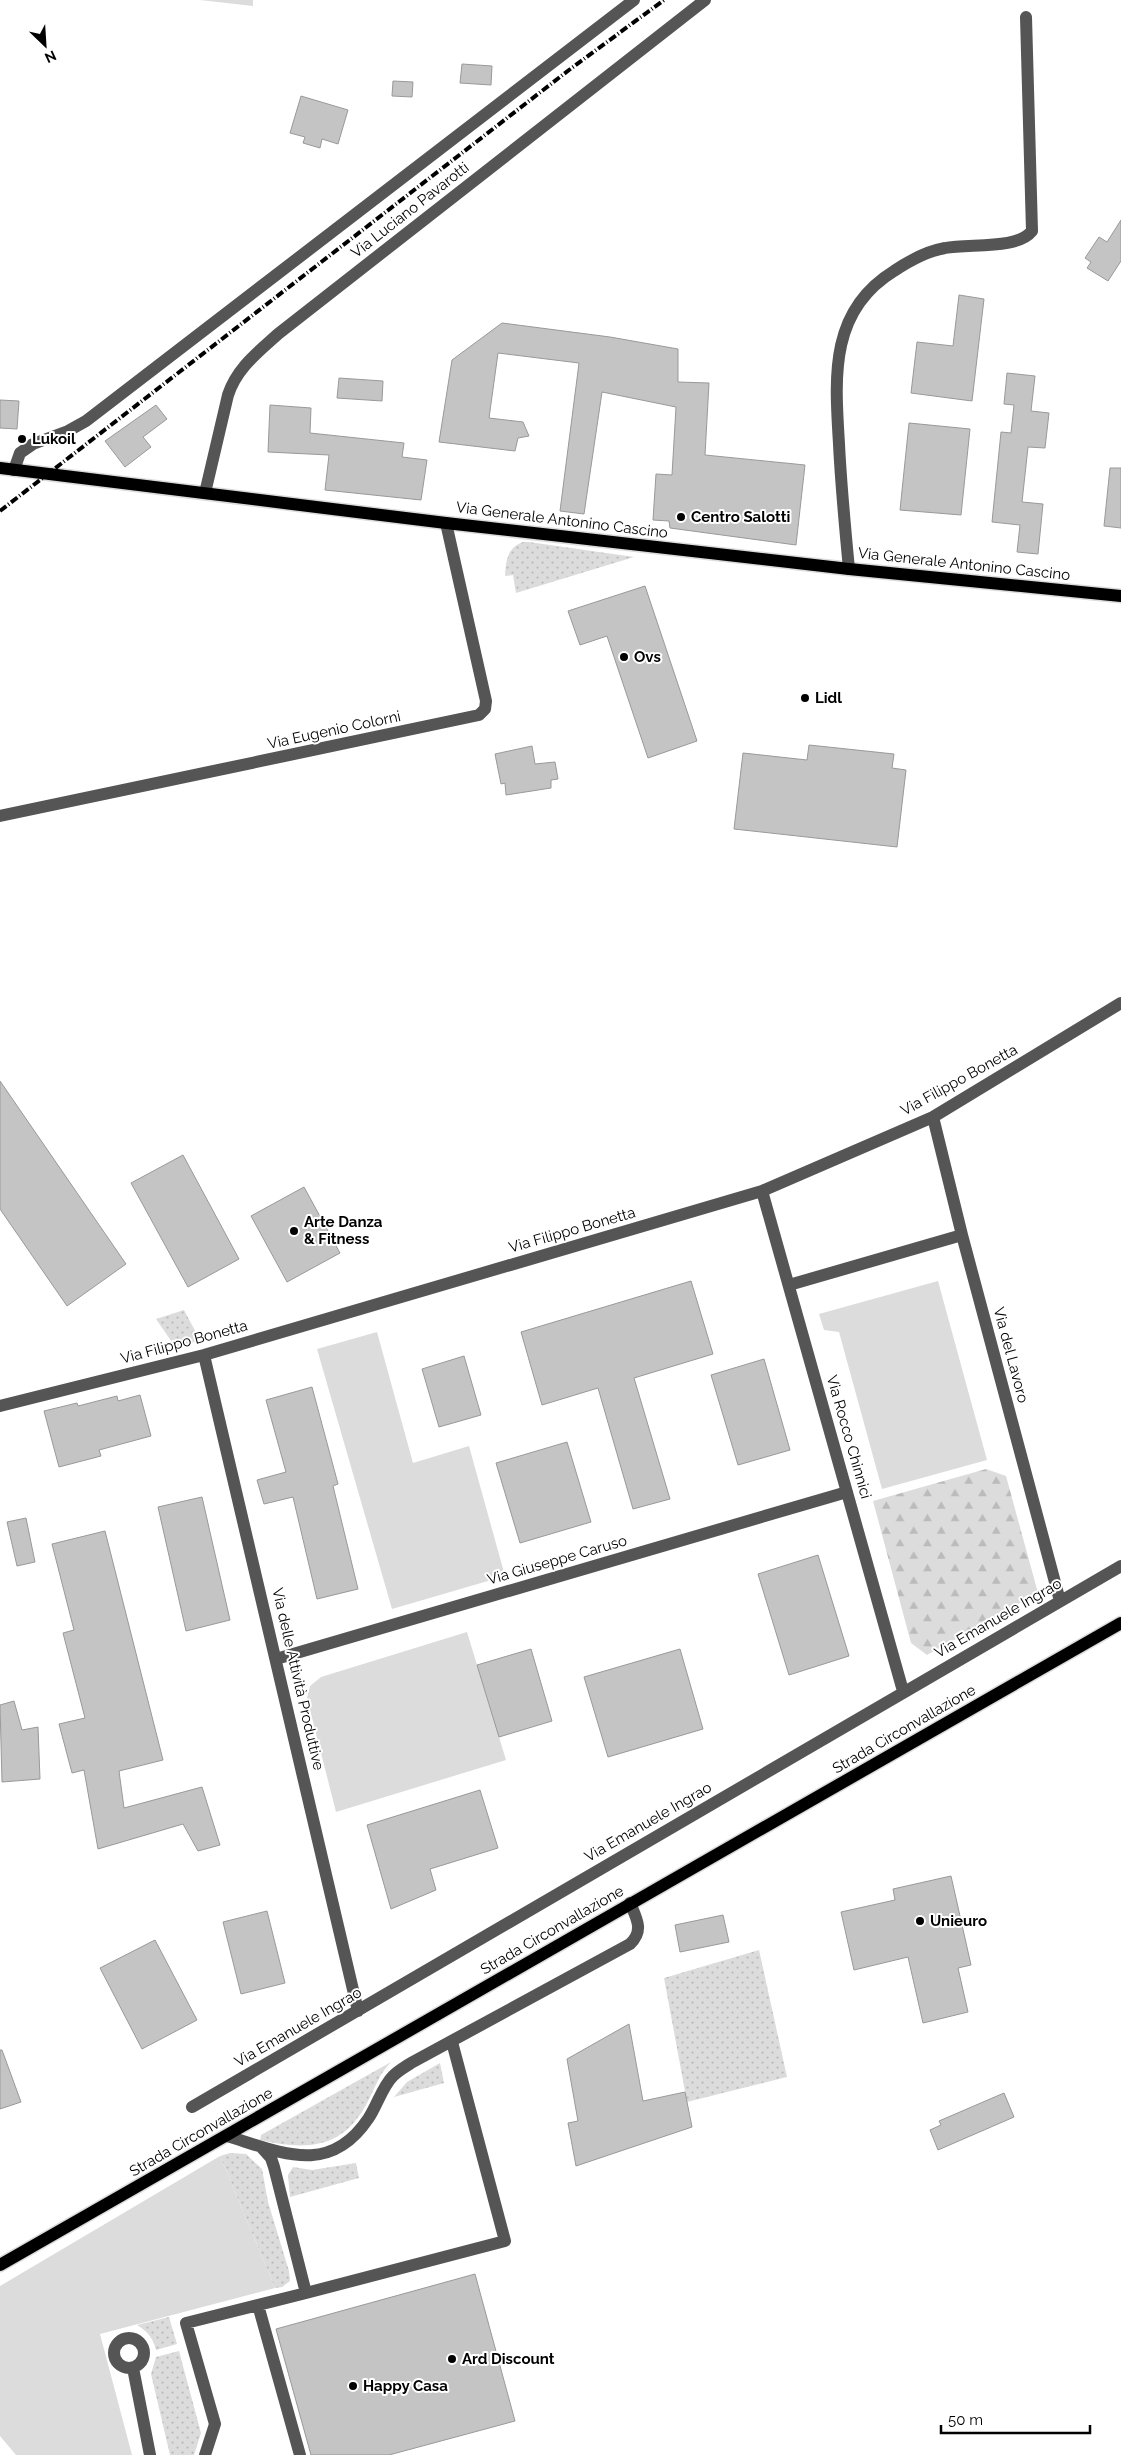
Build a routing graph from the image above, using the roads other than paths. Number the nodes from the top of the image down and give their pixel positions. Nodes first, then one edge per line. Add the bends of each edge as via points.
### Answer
1 (634, 0) edge
2 (705, 0) edge
3 (1026, 18) dead end
4 (0, 468) edge
5 (14, 470) junction
6 (205, 493) junction
7 (446, 523) junction
8 (849, 569) junction
9 (1121, 596) edge
10 (0, 816) edge
11 (1121, 1003) edge
12 (933, 1117) junction
13 (762, 1191) junction
14 (962, 1235) junction
15 (789, 1285) junction
16 (204, 1355) junction
17 (0, 1406) edge
18 (847, 1492) junction
19 (1121, 1566) edge
20 (1060, 1601) junction
21 (1121, 1623) edge
22 (276, 1659) junction
23 (903, 1691) junction
24 (630, 1903) junction
25 (358, 2011) junction
26 (452, 2042) junction
27 (192, 2107) dead end
28 (227, 2136) junction
29 (262, 2148) junction
30 (28, 2249) junction
31 (0, 2257) edge
32 (0, 2265) edge
33 (306, 2293) junction
34 (258, 2305) junction
35 (133, 2368) dead end
36 (150, 2455) edge
37 (206, 2455) edge
38 (300, 2455) edge

1 - 5 street via 86,421 20,453
2 - 6 street, Via Luciano Pavarotti via 286,328 241,368 228,395
3 - 8 street via 1032,231 1014,242 959,245 920,257 883,277 868,290 849,319 835,382
4 - 5 main road, Via Generale Antonino Cascino
5 - 6 main road, Via Generale Antonino Cascino
6 - 7 main road, Via Generale Antonino Cascino
7 - 8 main road, Via Generale Antonino Cascino
7 - 10 street, Via Eugenio Colorni via 486,701 485,709 479,715
8 - 9 main road, Via Generale Antonino Cascino
11 - 12 street, Via Filippo Bonetta
12 - 13 street, Via Filippo Bonetta
12 - 14 street, Via del Lavoro
13 - 15 street, Via Rocco Chinnici
13 - 16 street, Via Filippo Bonetta
14 - 15 street
14 - 20 street, Via del Lavoro
15 - 18 street, Via Rocco Chinnici
16 - 17 street, Via Filippo Bonetta
16 - 22 street, Via delle Attività Produttive
18 - 22 street, Via Giuseppe Caruso
18 - 23 street, Via Rocco Chinnici
19 - 20 street, Via Emanuele Ingrao
20 - 23 street, Via Emanuele Ingrao
21 - 24 main road, Strada Circonvallazione
22 - 25 street, Via delle Attività Produttive
23 - 25 street, Via Emanuele Ingrao
24 - 26 street via 639,1926 630,1944
24 - 28 main road, Strada Circonvallazione
25 - 27 street, Via Emanuele Ingrao
26 - 29 street via 411,2062 392,2076 361,2129 339,2146 301,2156
26 - 33 street via 505,2241
28 - 29 street
28 - 30 main road, Strada Circonvallazione
29 - 33 street via 274,2167
30 - 31 main road
30 - 32 main road, Strada Circonvallazione
33 - 34 street
34 - 37 street via 186,2323 215,2424
34 - 38 street
35 - 36 street

